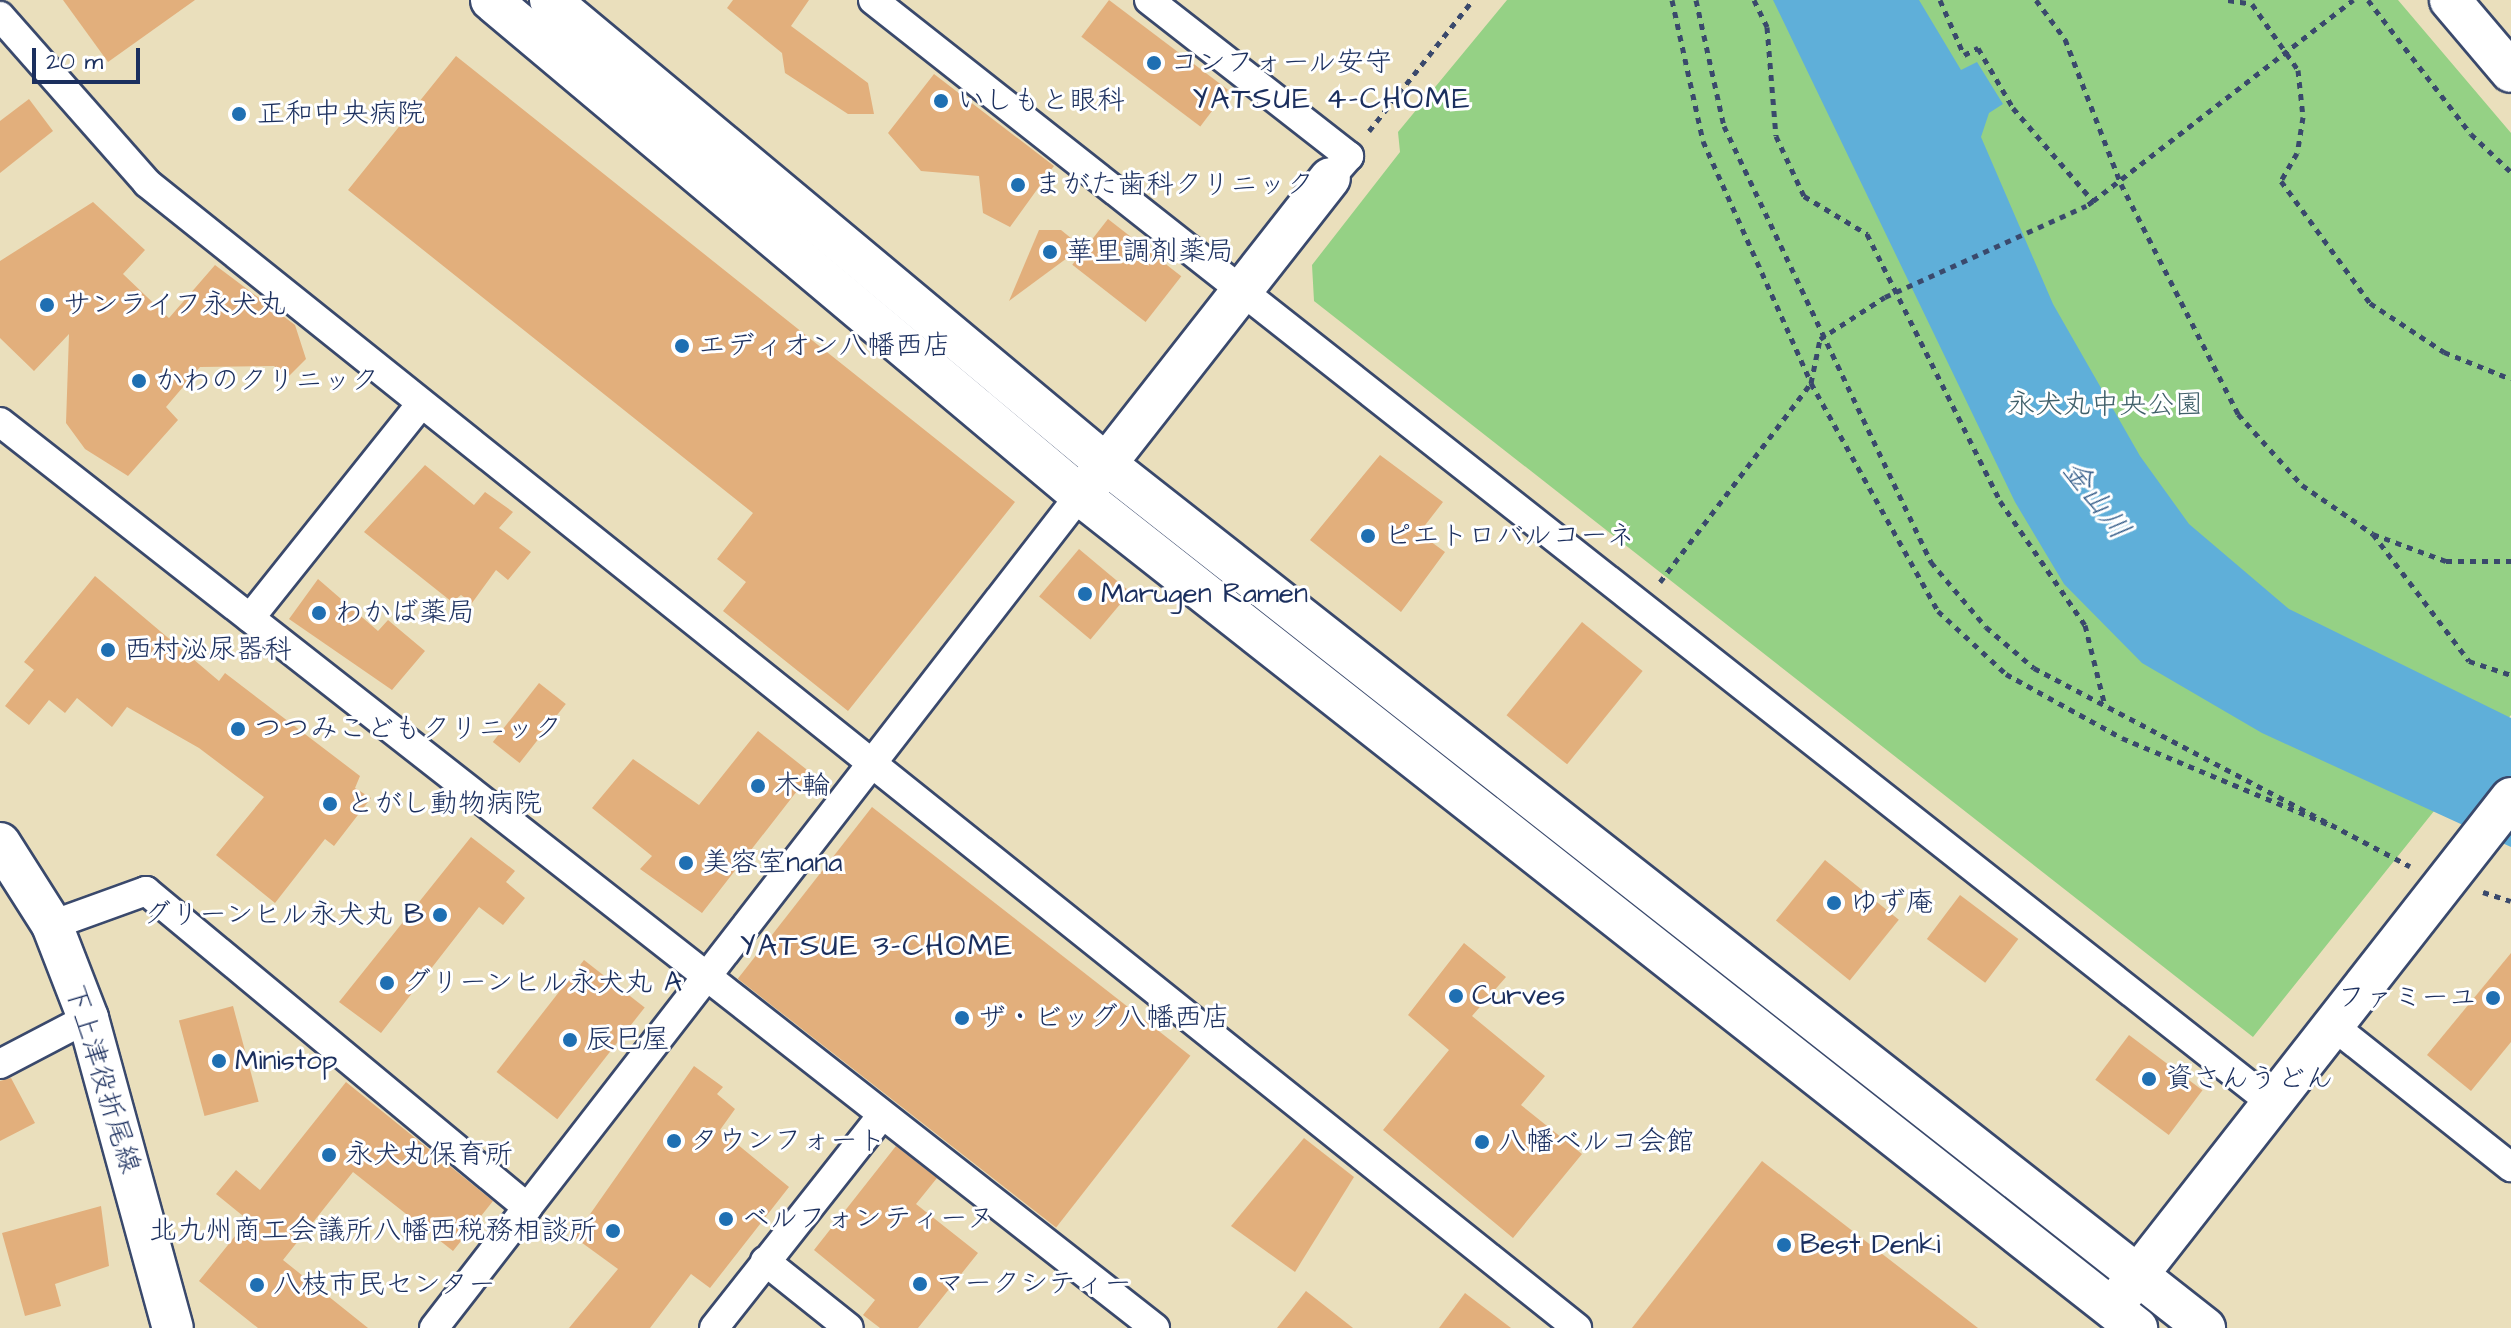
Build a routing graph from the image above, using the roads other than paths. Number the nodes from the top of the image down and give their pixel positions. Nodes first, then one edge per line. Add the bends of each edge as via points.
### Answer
1 (491, 0) edge
2 (550, 0) edge
3 (873, 0) edge
4 (1149, 0) edge
5 (2450, 0) edge
6 (0, 16) edge
7 (2511, 72) edge
8 (1339, 167) joint
9 (1240, 293) junction
10 (420, 405) junction
11 (3, 432) edge
12 (1106, 464) junction
13 (1080, 495) junction
14 (250, 618) junction
15 (867, 767) junction
16 (2511, 798) edge
17 (0, 843) edge
18 (52, 925) junction
19 (705, 977) junction
20 (88, 1018) junction
21 (2331, 1024) junction
22 (0, 1064) edge
23 (2268, 1100) junction
24 (880, 1118) junction
25 (2510, 1163) edge
26 (528, 1208) junction
27 (765, 1261) junction
28 (2138, 1274) junction
29 (2113, 1322) edge
30 (173, 1328) edge
31 (434, 1328) edge
32 (714, 1328) edge
33 (849, 1328) edge
34 (1155, 1328) edge
35 (1577, 1328) edge
36 (2205, 1328) edge

1 - 13 street
2 - 12 street
3 - 9 street
4 - 8 street
5 - 7 street
6 - 10 street via 147,183
8 - 9 street
9 - 12 street
9 - 23 street
10 - 14 street
10 - 15 street
11 - 14 street
12 - 13 street
12 - 28 street
13 - 15 street
13 - 29 street
14 - 19 street
15 - 19 street
15 - 35 street
16 - 21 street via 2465,885
17 - 18 street, 下上津役折尾線
18 - 20 street, 下上津役折尾線
18 - 26 street via 146,891
19 - 24 street
19 - 26 street
20 - 22 street
20 - 30 street, 下上津役折尾線
21 - 23 street
21 - 25 street
23 - 28 street
24 - 27 street
24 - 34 street
26 - 31 street
27 - 32 street
27 - 33 street
28 - 29 street
28 - 36 street

